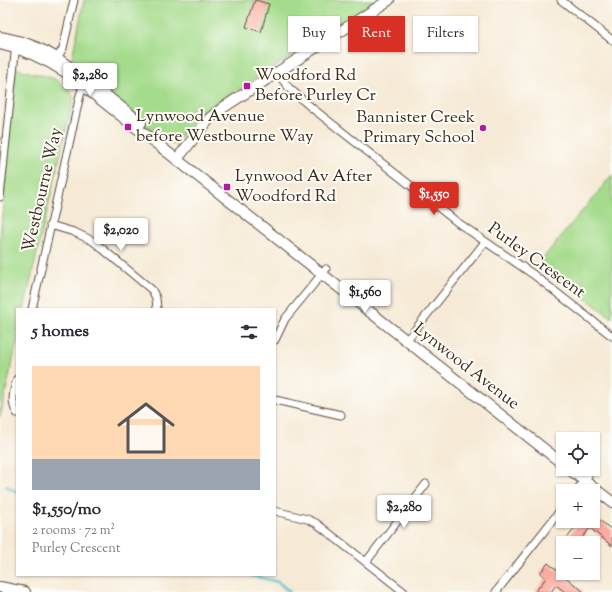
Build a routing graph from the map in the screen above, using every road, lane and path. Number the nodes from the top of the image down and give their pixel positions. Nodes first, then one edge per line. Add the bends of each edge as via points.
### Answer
1 (74, 0) edge
2 (389, 0) edge
3 (561, 0) edge
4 (0, 37) edge
5 (612, 40) edge
6 (0, 44) edge
7 (16, 44) junction
8 (55, 61) junction
9 (276, 73) junction
10 (85, 82) junction
11 (179, 157) junction
12 (0, 196) edge
13 (50, 225) junction
14 (485, 242) junction
15 (324, 271) junction
16 (32, 308) edge
17 (157, 308) edge
18 (612, 336) edge
19 (276, 338) edge
20 (409, 338) junction
21 (16, 384) edge
22 (276, 400) edge
23 (16, 411) edge
24 (341, 415) dead end
25 (556, 451) edge
26 (556, 458) edge
27 (582, 476) edge
28 (586, 478) junction
29 (426, 484) dead end
30 (581, 484) edge
31 (612, 494) edge
32 (612, 502) edge
33 (276, 511) edge
34 (556, 516) edge
35 (366, 562) junction
36 (0, 587) edge
37 (21, 592) edge
38 (404, 592) edge
39 (496, 592) edge

1 - 8 street via 63,48
2 - 9 street
3 - 5 street
4 - 7 street, Lynwood Avenue
6 - 7 street, Lynwood Avenue
7 - 8 street, Lynwood Avenue via 39,47
7 - 12 street
8 - 10 street, Lynwood Avenue
9 - 11 street via 210,118
9 - 14 street, Purley Crescent via 312,108
10 - 11 street, Lynwood Avenue
10 - 13 street, Westbourne Way via 80,94
11 - 15 street, Lynwood Avenue
13 - 16 street, Westbourne Way
13 - 17 street via 74,232 92,241 152,290
14 - 18 street, Purley Crescent via 534,275
14 - 20 street
15 - 19 street via 285,319
15 - 20 street, Lynwood Avenue
20 - 25 street, Lynwood Avenue
20 - 26 street, Lynwood Avenue
21 - 23 street via 13,399
22 - 24 street
27 - 28 street
28 - 30 street
28 - 31 street
28 - 32 street
29 - 35 street
33 - 35 street via 307,518 316,523
34 - 39 street
35 - 38 street
36 - 37 street

